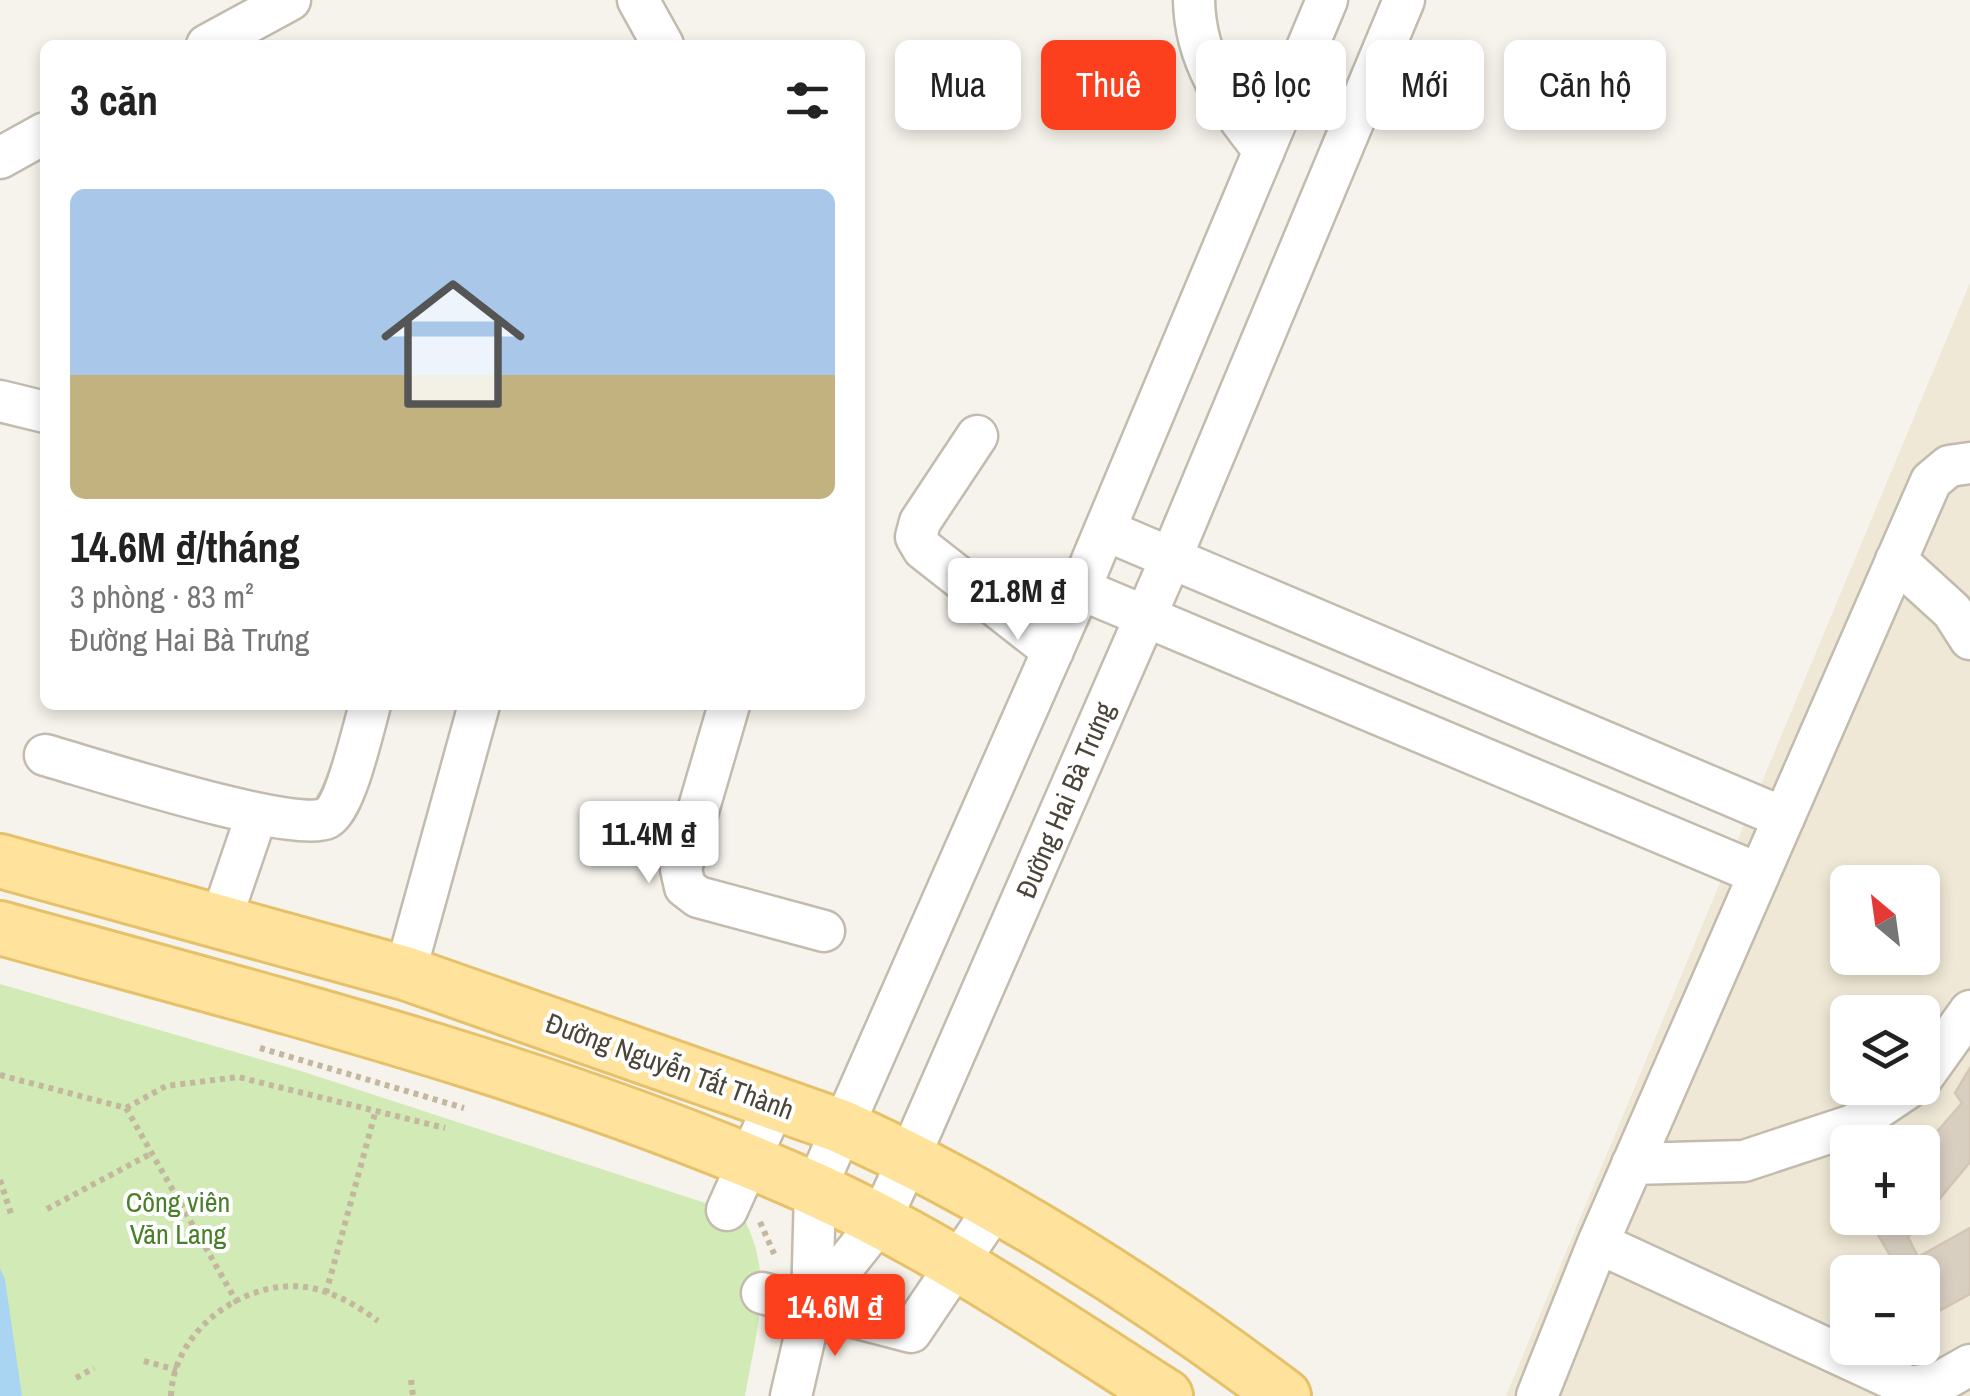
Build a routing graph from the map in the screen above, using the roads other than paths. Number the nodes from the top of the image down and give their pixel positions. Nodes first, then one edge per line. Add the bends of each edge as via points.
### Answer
1 (290, 0) edge
2 (638, 0) edge
3 (1194, 0) edge
4 (1327, 0) edge
5 (1404, 0) edge
6 (216, 40) edge
7 (660, 40) edge
8 (40, 136) edge
9 (1264, 151) junction
10 (0, 158) edge
11 (0, 401) edge
12 (40, 411) edge
13 (977, 436) dead end
14 (1970, 463) edge
15 (1105, 530) junction
16 (1170, 558) junction
17 (1896, 560) junction
18 (1080, 588) junction
19 (1146, 614) junction
20 (1970, 639) edge
21 (1053, 651) junction
22 (1440, 672) junction
23 (368, 710) edge
24 (478, 710) edge
25 (728, 710) edge
26 (1416, 728) junction
27 (45, 755) dead end
28 (258, 814) junction
29 (1784, 818) junction
30 (0, 862) edge
31 (1759, 874) junction
32 (220, 922) junction
33 (0, 928) edge
34 (824, 932) dead end
35 (405, 973) junction
36 (1970, 1010) edge
37 (1940, 1052) edge
38 (775, 1103) junction
39 (1882, 1105) edge
40 (840, 1126) junction
41 (910, 1158) junction
42 (750, 1162) junction
43 (1632, 1164) junction
44 (816, 1190) junction
45 (996, 1206) junction
46 (727, 1210) dead end
47 (880, 1220) junction
48 (1598, 1243) junction
49 (956, 1264) junction
50 (762, 1293) dead end
51 (812, 1306) junction
52 (1970, 1365) edge
53 (1147, 1391) edge
54 (1909, 1391) edge
55 (791, 1396) edge
56 (1284, 1396) edge
57 (1537, 1396) edge

1 - 6 street
2 - 7 street
3 - 9 street via 1194,30 1216,89
4 - 9 street, Đường Hai Bà Trưng
5 - 16 street, Đường Hai Bà Trưng
8 - 10 street
9 - 15 street, Đường Hai Bà Trưng
11 - 12 street
13 - 21 street via 916,537
14 - 17 street via 1949,466 1931,480
15 - 16 street
15 - 18 street, Đường Hai Bà Trưng
16 - 19 street, Đường Hai Bà Trưng
16 - 22 street
17 - 20 street via 1952,611
17 - 29 street
18 - 19 street
18 - 21 street, Đường Hai Bà Trưng
19 - 26 street
19 - 41 street, Đường Hai Bà Trưng
21 - 40 street, Đường Hai Bà Trưng
22 - 26 street
22 - 29 street
23 - 28 street via 339,805 326,818 308,822
24 - 35 street
25 - 34 street via 681,868 685,888
26 - 31 street
27 - 28 street
28 - 32 street
29 - 31 street
30 - 32 main road, Đường Nguyễn Tất Thành
31 - 43 street
32 - 35 main road, Đường Nguyễn Tất Thành
33 - 42 main road via 389,1035
35 - 38 main road, Đường Nguyễn Tất Thành
36 - 37 street
38 - 40 main road, Đường Nguyễn Tất Thành
38 - 42 street
39 - 43 street via 1852,1125 1744,1161
40 - 41 main road, Đường Nguyễn Tất Thành
40 - 44 street, Đường Hai Bà Trưng
41 - 45 main road, Đường Nguyễn Tất Thành
41 - 47 street, Đường Hai Bà Trưng
42 - 44 main road
42 - 46 street
43 - 48 street
44 - 47 main road
44 - 51 street, Đường Hai Bà Trưng
45 - 49 street
45 - 56 main road, Đường Nguyễn Tất Thành via 1093,1263
47 - 49 main road
47 - 51 street, Đường Hai Bà Trưng
48 - 54 street
48 - 57 street
49 - 51 street via 911,1332
49 - 53 main road
50 - 51 street
51 - 55 street, Đường Hai Bà Trưng
52 - 54 street

